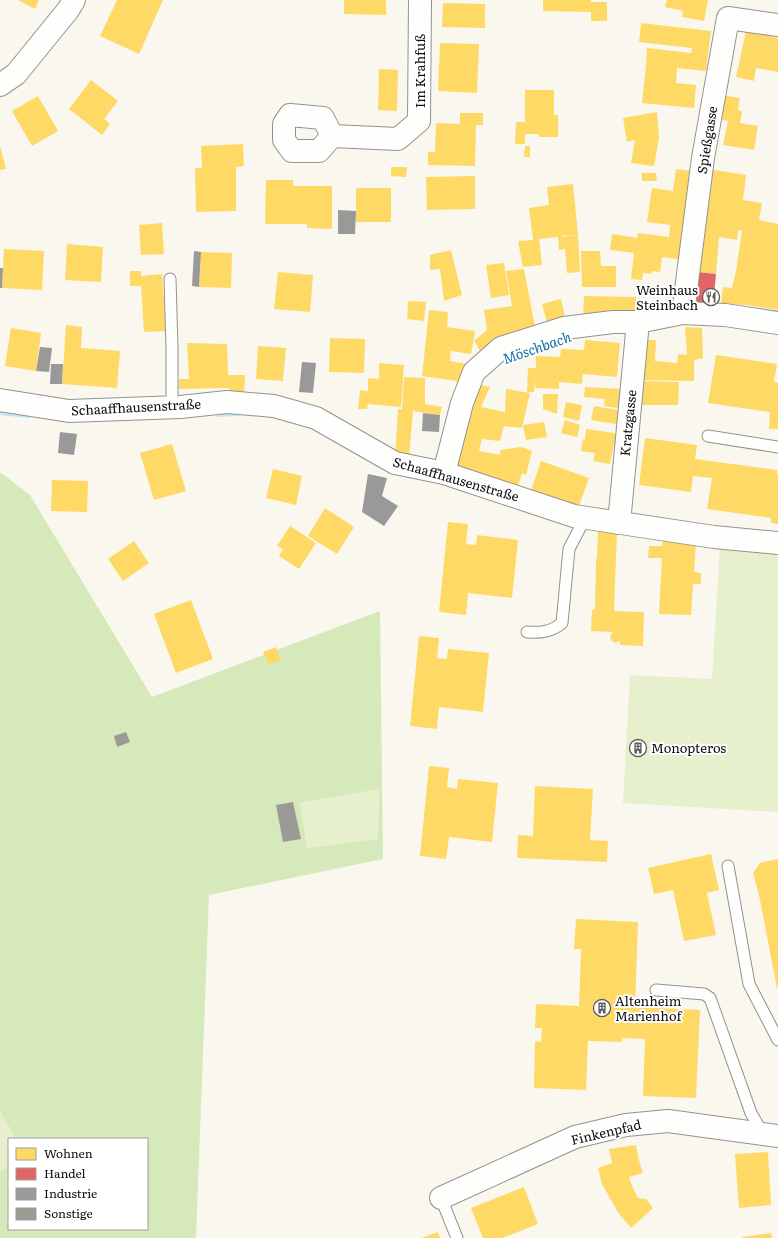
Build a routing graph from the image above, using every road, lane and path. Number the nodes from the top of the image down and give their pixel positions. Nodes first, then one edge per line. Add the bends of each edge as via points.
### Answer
1 (74, 0) edge
2 (420, 0) edge
3 (729, 9) edge
4 (778, 25) edge
5 (0, 84) edge
6 (332, 136) dead end
7 (170, 279) dead end
8 (683, 313) junction
9 (638, 322) junction
10 (778, 323) edge
11 (0, 400) edge
12 (172, 407) junction
13 (708, 436) dead end
14 (778, 447) edge
15 (444, 473) junction
16 (585, 518) junction
17 (619, 523) junction
18 (778, 543) edge
19 (527, 632) dead end
20 (728, 866) dead end
21 (656, 990) dead end
22 (778, 1040) edge
23 (770, 1135) edge
24 (441, 1198) joint
25 (457, 1238) edge

1 - 5 street via 16,74
2 - 6 street, Im Krahfuß via 419,120 398,139
3 - 4 street, Spießgasse
3 - 8 street, Spießgasse via 703,158
7 - 12 lane
8 - 9 street
8 - 10 street via 725,315
9 - 15 street via 613,322 564,328 501,348 474,372 462,403
9 - 17 street, Kratzgasse
11 - 12 street, Schaaffhausenstraße via 69,411
12 - 15 street, Schaaffhausenstraße via 227,402 274,406 316,418 395,464
13 - 14 lane
15 - 16 street, Schaaffhausenstraße
16 - 17 street, Schaaffhausenstraße
16 - 19 lane via 569,549 562,623 556,628 540,633
17 - 18 street, Schaaffhausenstraße via 714,537
20 - 22 lane via 749,984
21 - 23 lane via 704,994 710,998 751,1113
23 - 24 street, Finkenpfad via 668,1121 626,1125 575,1137
24 - 25 lane, Finkenpfad

